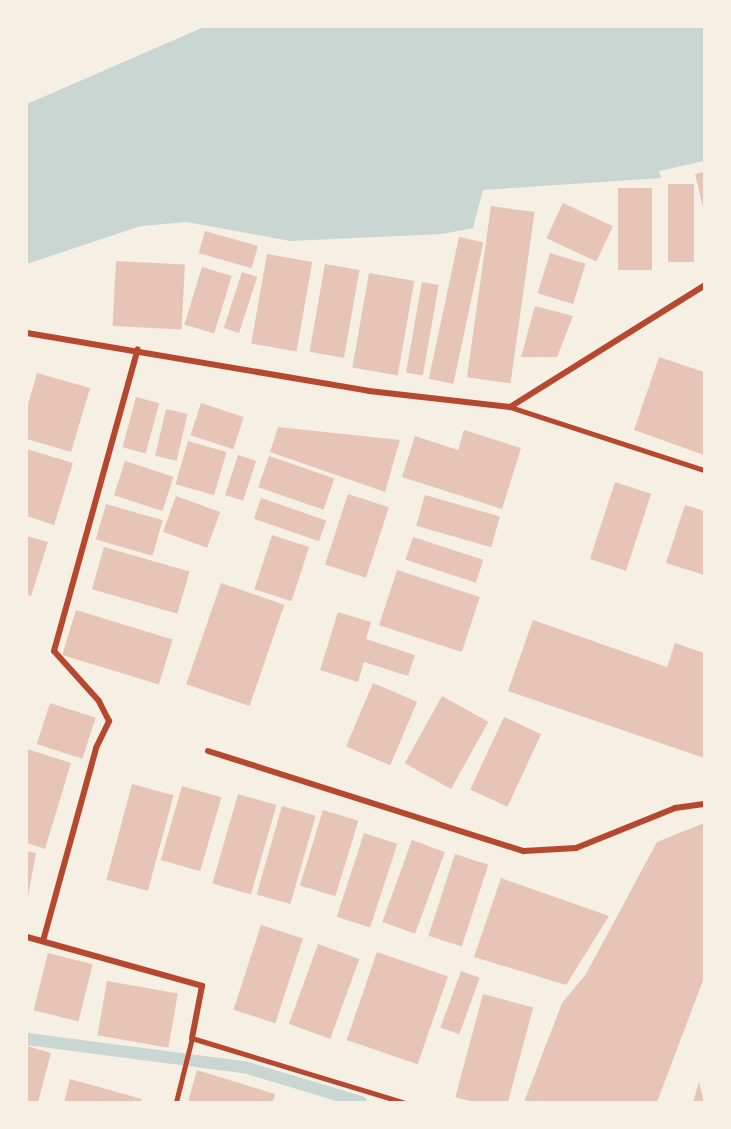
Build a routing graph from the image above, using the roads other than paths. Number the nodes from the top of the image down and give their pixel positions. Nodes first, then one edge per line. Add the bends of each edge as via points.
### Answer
1 (704, 286) edge
2 (27, 333) edge
3 (138, 349) junction
4 (510, 407) junction
5 (704, 470) edge
6 (208, 751) dead end
7 (704, 804) edge
8 (27, 937) edge
9 (43, 941) junction
10 (192, 1038) junction
11 (176, 1102) edge
12 (402, 1102) edge

1 - 4 street
2 - 3 street
3 - 4 street via 369,391
3 - 9 street via 54,651 99,701 109,721 96,748
4 - 5 lane
6 - 7 street via 524,851 576,849 675,807
8 - 9 street
9 - 10 street via 202,986
10 - 11 lane
10 - 12 lane

